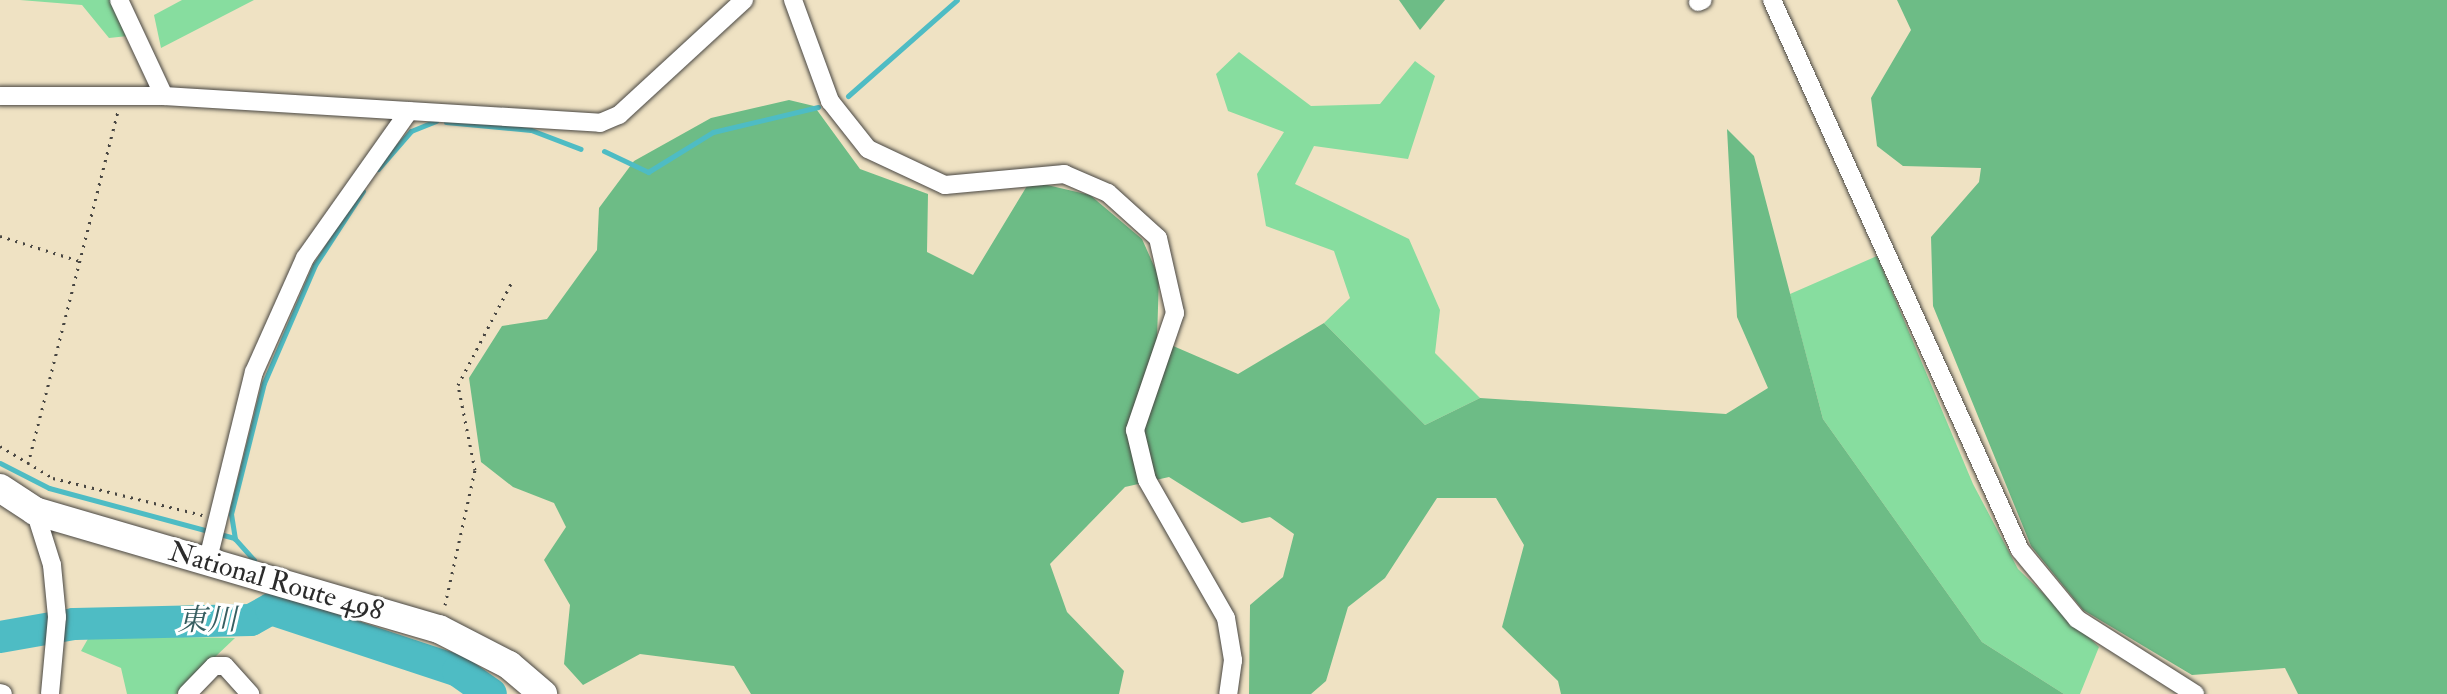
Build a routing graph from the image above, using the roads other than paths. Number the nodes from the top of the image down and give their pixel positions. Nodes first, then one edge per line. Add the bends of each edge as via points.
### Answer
1 (119, 0) edge
2 (744, 0) edge
3 (793, 0) edge
4 (1772, 0) edge
5 (0, 96) edge
6 (164, 96) junction
7 (409, 111) junction
8 (0, 488) edge
9 (35, 511) junction
10 (209, 554) junction
11 (50, 694) edge
12 (187, 694) edge
13 (250, 694) edge
14 (543, 694) edge
15 (1228, 694) edge
16 (2195, 694) edge

1 - 6 street
2 - 7 street via 619,115 600,123
3 - 15 street via 830,101 868,149 945,185 1064,174 1108,193 1158,238 1175,313 1135,430 1147,480 1226,618 1233,660
4 - 16 street via 2020,550 2077,619
5 - 6 street
6 - 7 street
7 - 10 street via 305,258 254,372
8 - 9 highway, National Route 498
9 - 10 highway, National Route 498
9 - 11 street via 52,565 58,626
10 - 14 highway, National Route 498 via 439,629 509,665
12 - 13 street via 214,666 225,666

